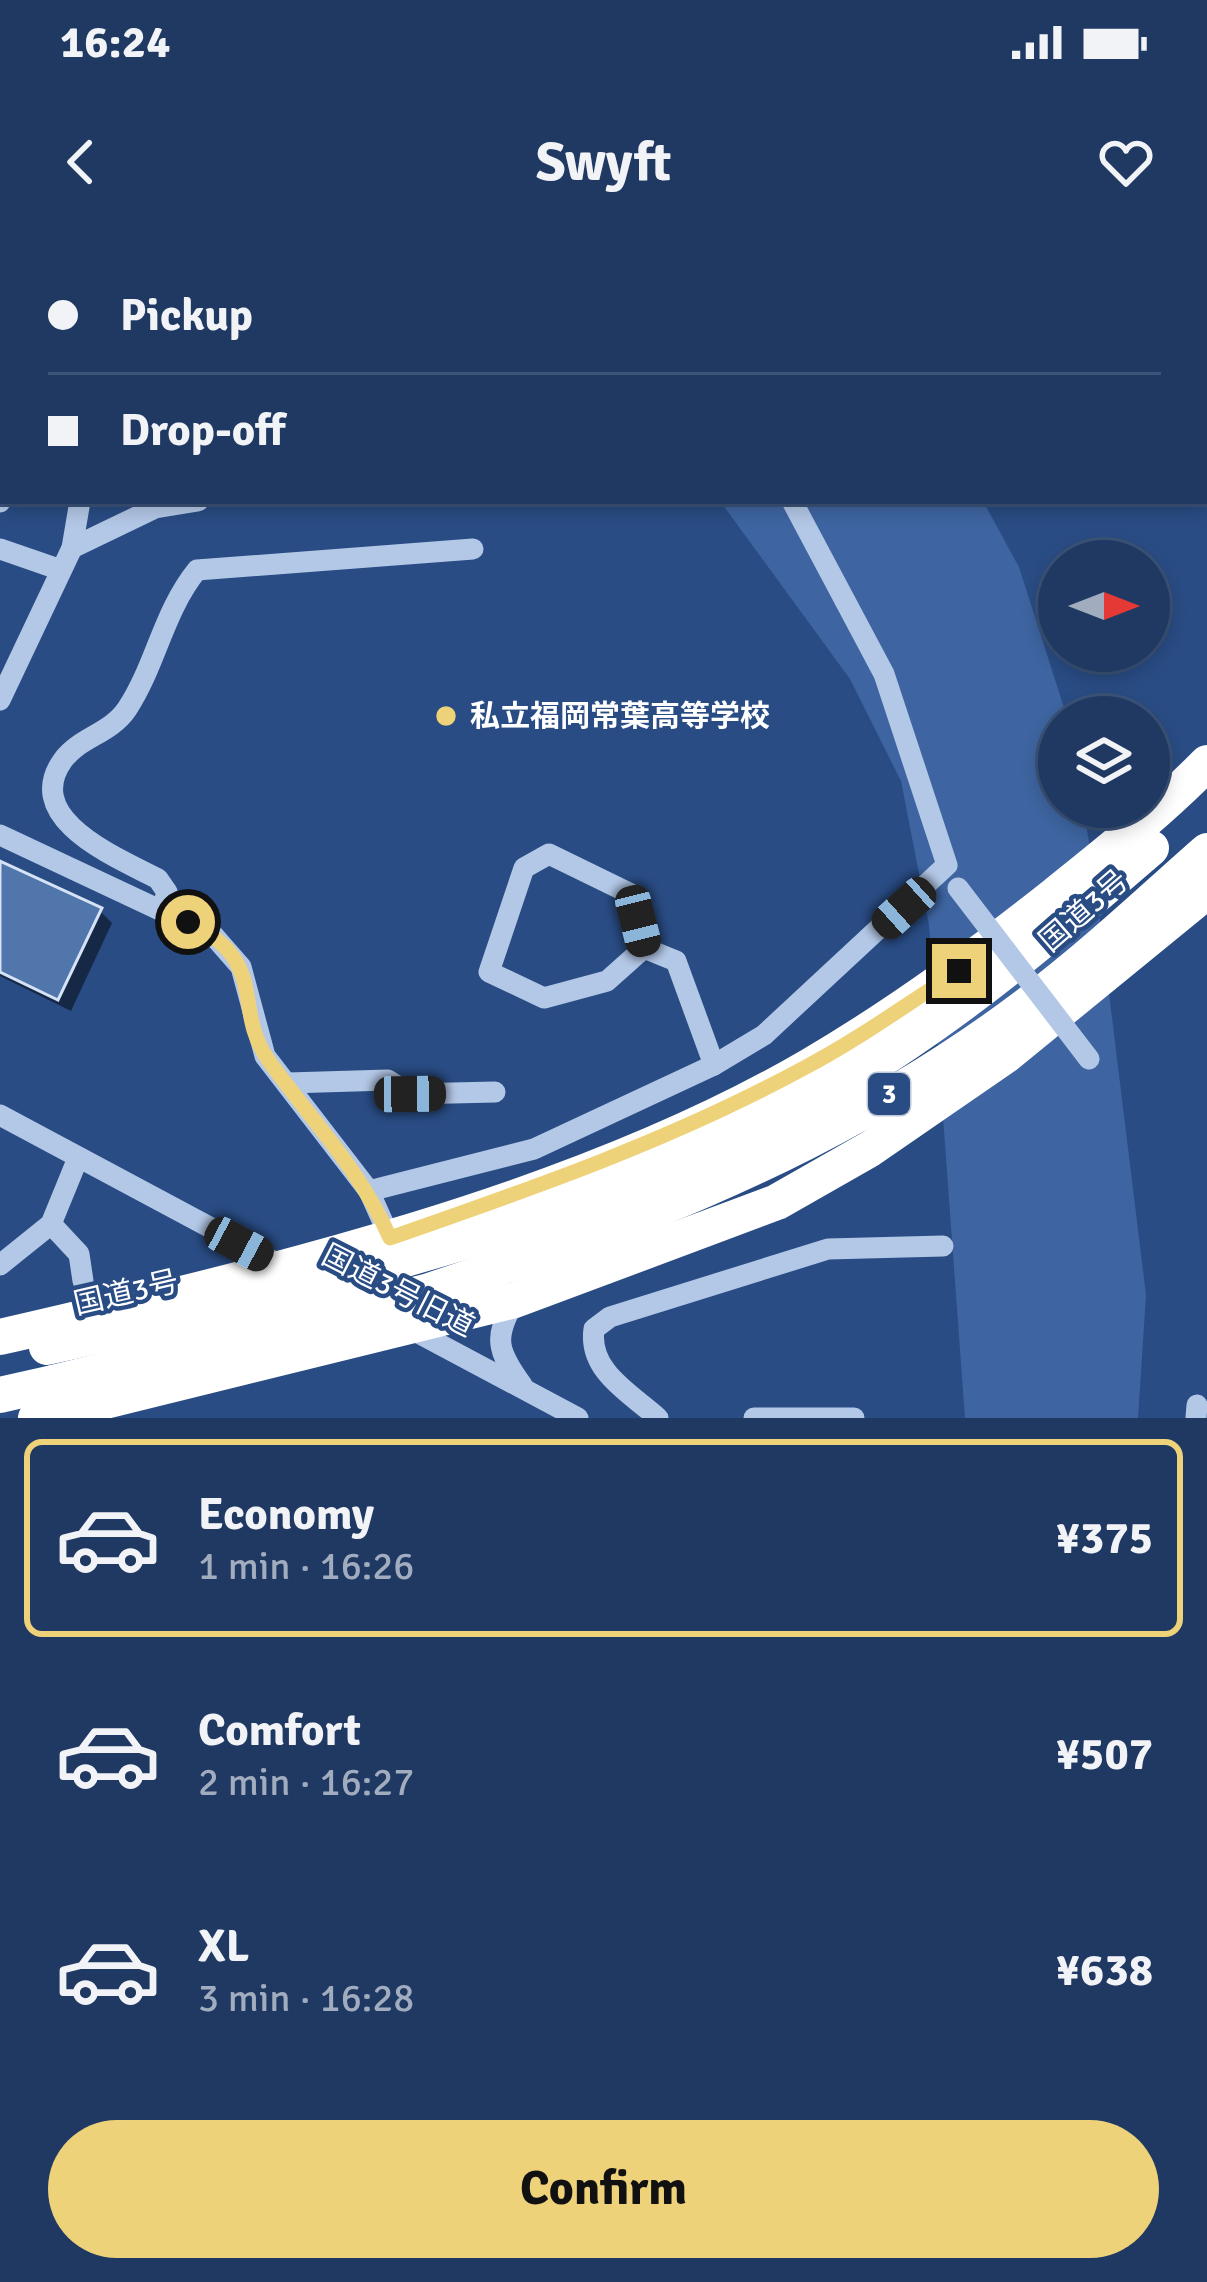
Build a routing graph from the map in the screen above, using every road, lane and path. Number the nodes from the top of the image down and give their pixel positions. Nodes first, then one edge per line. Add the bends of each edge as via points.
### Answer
1 (79, 504) edge
2 (180, 504) edge
3 (793, 504) edge
4 (72, 548) junction
5 (0, 549) edge
6 (473, 549) dead end
7 (61, 570) junction
8 (0, 700) edge
9 (1207, 763) edge
10 (1207, 796) edge
11 (0, 835) edge
12 (1207, 851) edge
13 (946, 865) junction
14 (1207, 891) edge
15 (162, 910) junction
16 (644, 948) junction
17 (1089, 1059) dead end
18 (714, 1065) junction
19 (288, 1083) junction
20 (495, 1092) dead end
21 (0, 1115) edge
22 (78, 1159) junction
23 (369, 1191) junction
24 (51, 1224) junction
25 (390, 1238) junction
26 (520, 1243) junction
27 (943, 1246) dead end
28 (0, 1265) edge
29 (279, 1265) junction
30 (82, 1281) dead end
31 (515, 1300) junction
32 (410, 1328) junction
33 (0, 1336) edge
34 (0, 1358) edge
35 (50, 1365) junction
36 (528, 1394) junction
37 (0, 1395) edge
38 (36, 1418) edge
39 (578, 1418) edge
40 (658, 1418) edge
41 (754, 1418) edge
42 (854, 1418) edge

1 - 4 street
2 - 4 street
3 - 13 street via 884,674
4 - 7 street
5 - 7 street
6 - 15 street via 197,570 177,596 129,706 110,730 63,760 56,776 73,833 158,879 167,892
7 - 8 street
9 - 25 highway via 959,971 807,1067 588,1169
10 - 26 highway, 国道3号 / 3 via 1038,945 904,1045
11 - 15 street
12 - 26 highway, 国道3号 / 3 via 1061,979 919,1078 744,1175
13 - 17 street, bridge
13 - 18 street via 764,1035
14 - 31 highway via 1005,1056 870,1149 777,1202
15 - 19 street via 213,935 241,967 265,1057
16 - 16 street via 607,981 544,998 489,972 524,868 549,854 631,894
16 - 18 street via 676,961
18 - 23 street via 534,1149
19 - 20 street via 388,1080 410,1094
19 - 23 street
21 - 22 street, 国道3号旧道
22 - 24 street
22 - 29 street, 国道3号旧道
23 - 25 street
24 - 28 street
24 - 30 street via 79,1254
25 - 29 highway
26 - 35 highway, 国道3号 / 3, bridge via 282,1295
27 - 40 street via 828,1249 610,1317 594,1329 600,1368
29 - 32 street, 国道3号旧道
29 - 33 highway
31 - 32 highway
31 - 36 street via 499,1328 504,1360
32 - 36 street, 国道3号旧道
32 - 38 highway
34 - 35 highway, 国道3号 / 3
35 - 37 highway, 国道3号 / 3
36 - 39 street, 国道3号旧道
41 - 42 street

